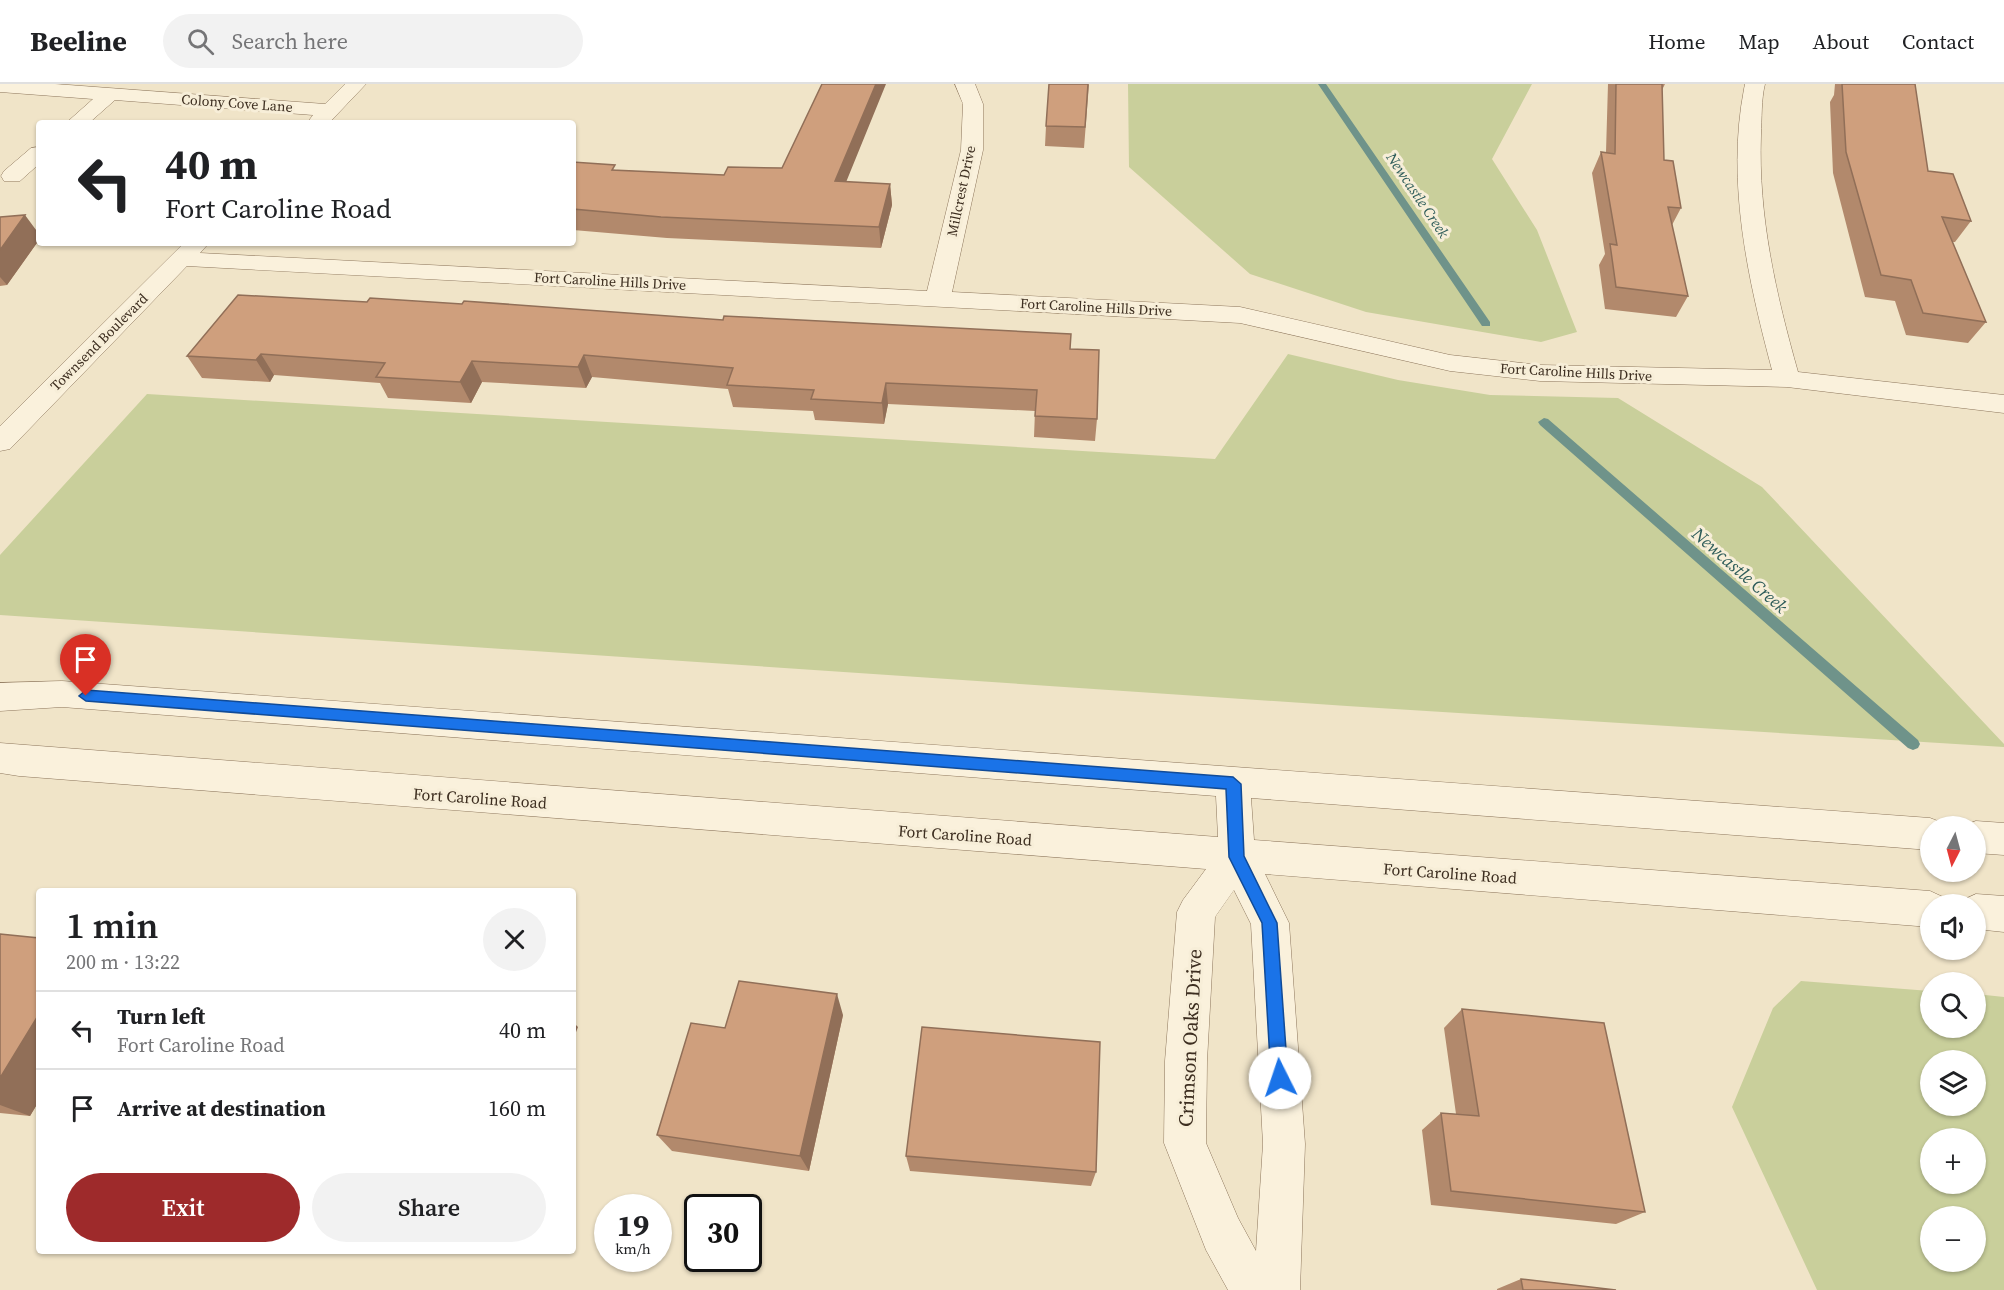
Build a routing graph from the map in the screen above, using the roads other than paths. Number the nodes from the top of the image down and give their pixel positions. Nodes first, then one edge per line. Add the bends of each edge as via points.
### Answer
1 (356, 84) edge
2 (965, 84) edge
3 (1755, 84) edge
4 (0, 86) edge
5 (111, 94) junction
6 (323, 116) edge
7 (80, 120) edge
8 (36, 156) edge
9 (12, 176) dead end
10 (189, 251) edge
11 (938, 298) junction
12 (1787, 379) junction
13 (2004, 404) edge
14 (0, 442) edge
15 (0, 696) edge
16 (0, 758) edge
17 (1233, 784) junction
18 (1920, 833) edge
19 (1986, 838) edge
20 (2004, 839) edge
21 (1237, 857) junction
22 (1920, 908) edge
23 (1986, 913) edge
24 (2004, 914) edge
25 (1253, 1290) edge
26 (1277, 1290) edge

1 - 6 street
2 - 11 street, Millcrest Drive via 973,104 972,150
3 - 12 street via 1749,146 1752,216 1763,290
4 - 5 street, Colony Cove Lane
5 - 6 street, Colony Cove Lane
5 - 7 street
8 - 9 street
10 - 11 street, Fort Caroline Hills Drive
10 - 14 street, Townsend Boulevard
11 - 12 street, Fort Caroline Hills Drive via 1240,315 1450,363 1540,373
12 - 13 street, Fort Caroline Hills Drive
15 - 17 street via 62,694
16 - 21 street, Fort Caroline Road
17 - 18 street
17 - 21 street
19 - 20 street
21 - 22 street, Fort Caroline Road
21 - 25 street, Crimson Oaks Drive via 1196,912 1185,1143 1222,1234
21 - 26 street via 1270,923 1284,1144
23 - 24 street

